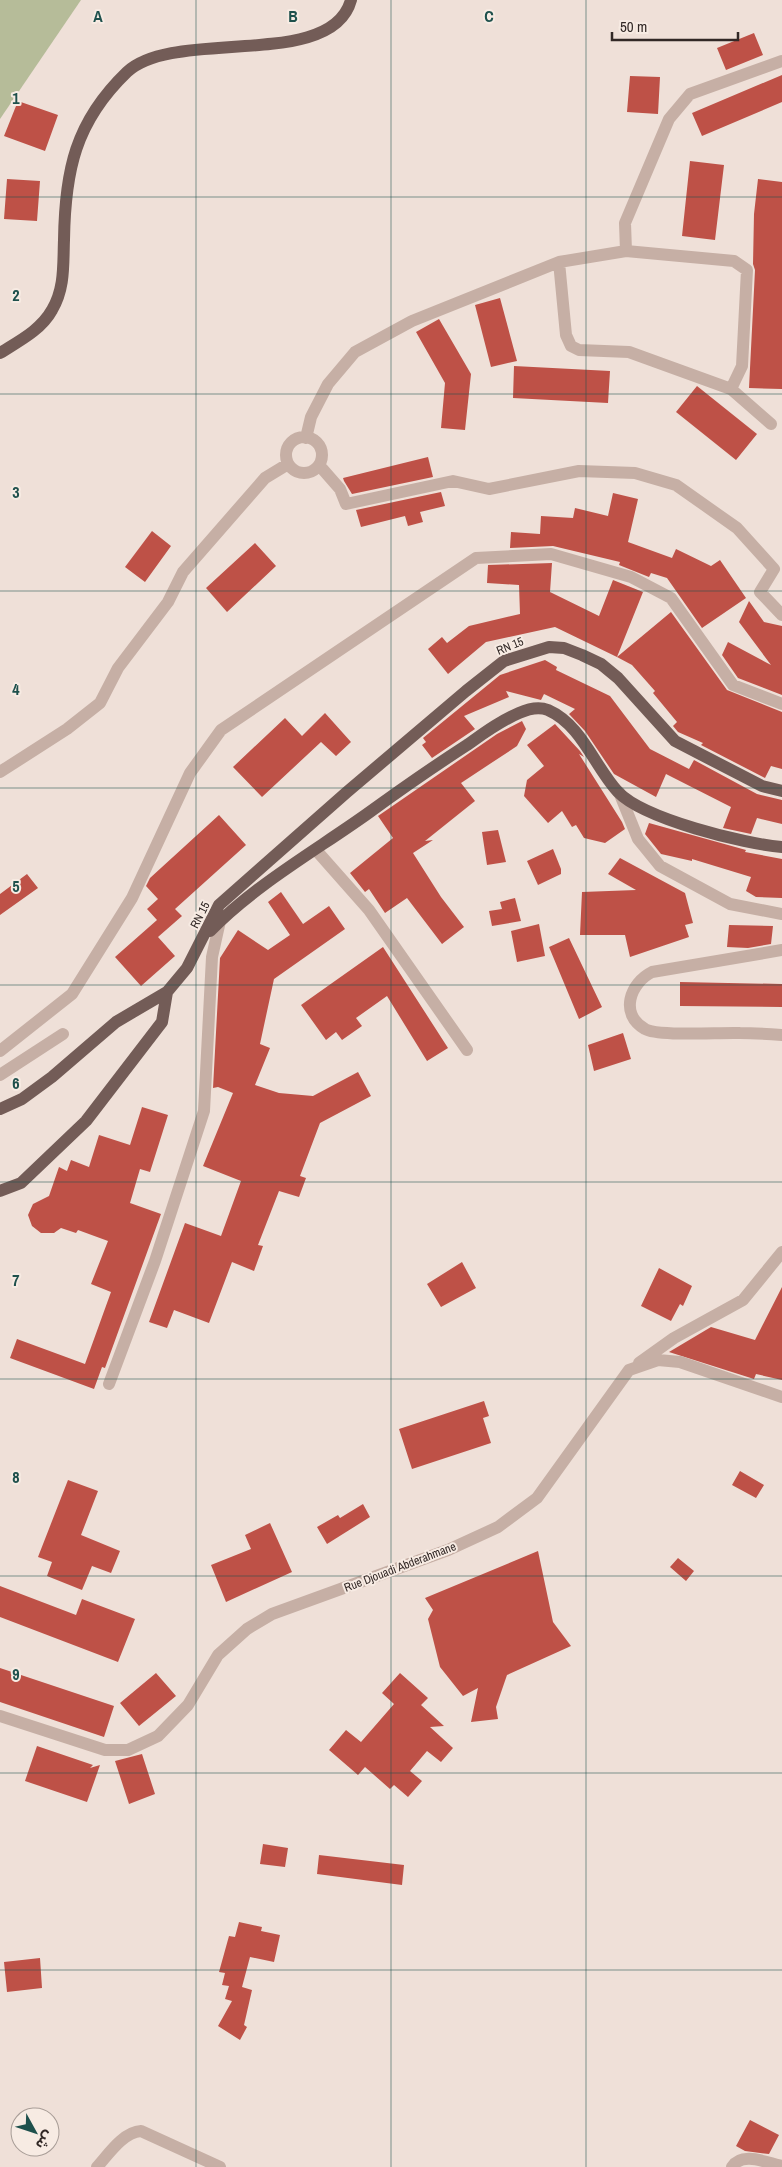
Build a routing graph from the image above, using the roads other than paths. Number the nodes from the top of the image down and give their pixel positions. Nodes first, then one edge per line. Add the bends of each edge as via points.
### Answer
1 (351, 0) edge
2 (782, 62) edge
3 (626, 251) junction
4 (559, 262) junction
5 (0, 353) edge
6 (731, 389) junction
7 (771, 424) dead end
8 (306, 438) junction
9 (288, 464) junction
10 (319, 465) junction
11 (782, 614) edge
12 (782, 704) edge
13 (0, 772) edge
14 (782, 790) edge
15 (619, 792) junction
16 (782, 848) edge
17 (316, 850) junction
18 (782, 914) edge
19 (220, 921) junction
20 (203, 938) junction
21 (782, 950) edge
22 (168, 992) junction
23 (63, 1034) dead end
24 (782, 1035) edge
25 (467, 1050) dead end
26 (0, 1051) edge
27 (0, 1075) edge
28 (0, 1109) edge
29 (0, 1191) edge
30 (782, 1252) edge
31 (629, 1370) junction
32 (109, 1384) dead end
33 (782, 1398) edge
34 (0, 1716) edge
35 (782, 2166) edge
36 (97, 2167) edge
37 (220, 2167) edge
38 (732, 2167) edge

1 - 5 main road via 336,23 312,37 147,59 129,70 105,94 80,135 66,182 64,281 52,311 33,332
2 - 3 street via 690,94 669,119 625,223
3 - 4 street
3 - 6 street via 734,261 747,270 742,366
4 - 6 street via 566,336 572,346 579,350 629,352
4 - 8 street via 412,321 355,352 328,384 311,417
6 - 7 street
8 - 9 street via 295,440 288,448
8 - 10 street via 317,442 320,447
9 - 10 street via 304,473 310,473
9 - 13 street via 265,478 183,572 168,602 118,668 100,703 67,729
10 - 11 street via 340,489 346,504 453,481 489,489 579,471 635,473 676,485 737,528 774,569 760,592
12 - 26 street via 732,685 671,598 632,577 551,554 476,558 221,730 190,773 132,898 72,994
14 - 20 main road, RN 15 via 762,786 676,742 642,703 601,664 564,648 549,646 504,662 466,691 219,906
15 - 16 main road, RN 15 via 655,814 712,833
15 - 17 main road, RN 15 via 561,717 545,709 532,708 499,724
15 - 18 street via 638,838 660,866 730,904
17 - 19 main road, RN 15
17 - 25 street via 369,910
19 - 20 main road, RN 15
19 - 32 street via 212,957 204,1111 155,1261
20 - 22 main road, RN 15 via 187,968
21 - 24 street via 652,972 642,977 634,987 629,1004 635,1020 646,1030 679,1034
22 - 28 main road, RN 15 via 116,1022 22,1099
22 - 29 main road, RN 15 via 162,1022 86,1121 21,1183
23 - 27 street
30 - 31 street, Rue Djouadi Abderahmane via 743,1300 674,1338
31 - 33 street via 658,1360 680,1362
31 - 34 street, Rue Djouadi Abderahmane via 537,1498 490,1531 448,1550 272,1614 247,1629 218,1655 188,1705 158,1736 128,1750 105,1750
35 - 38 street via 745,2158
36 - 37 street via 123,2139 141,2131

